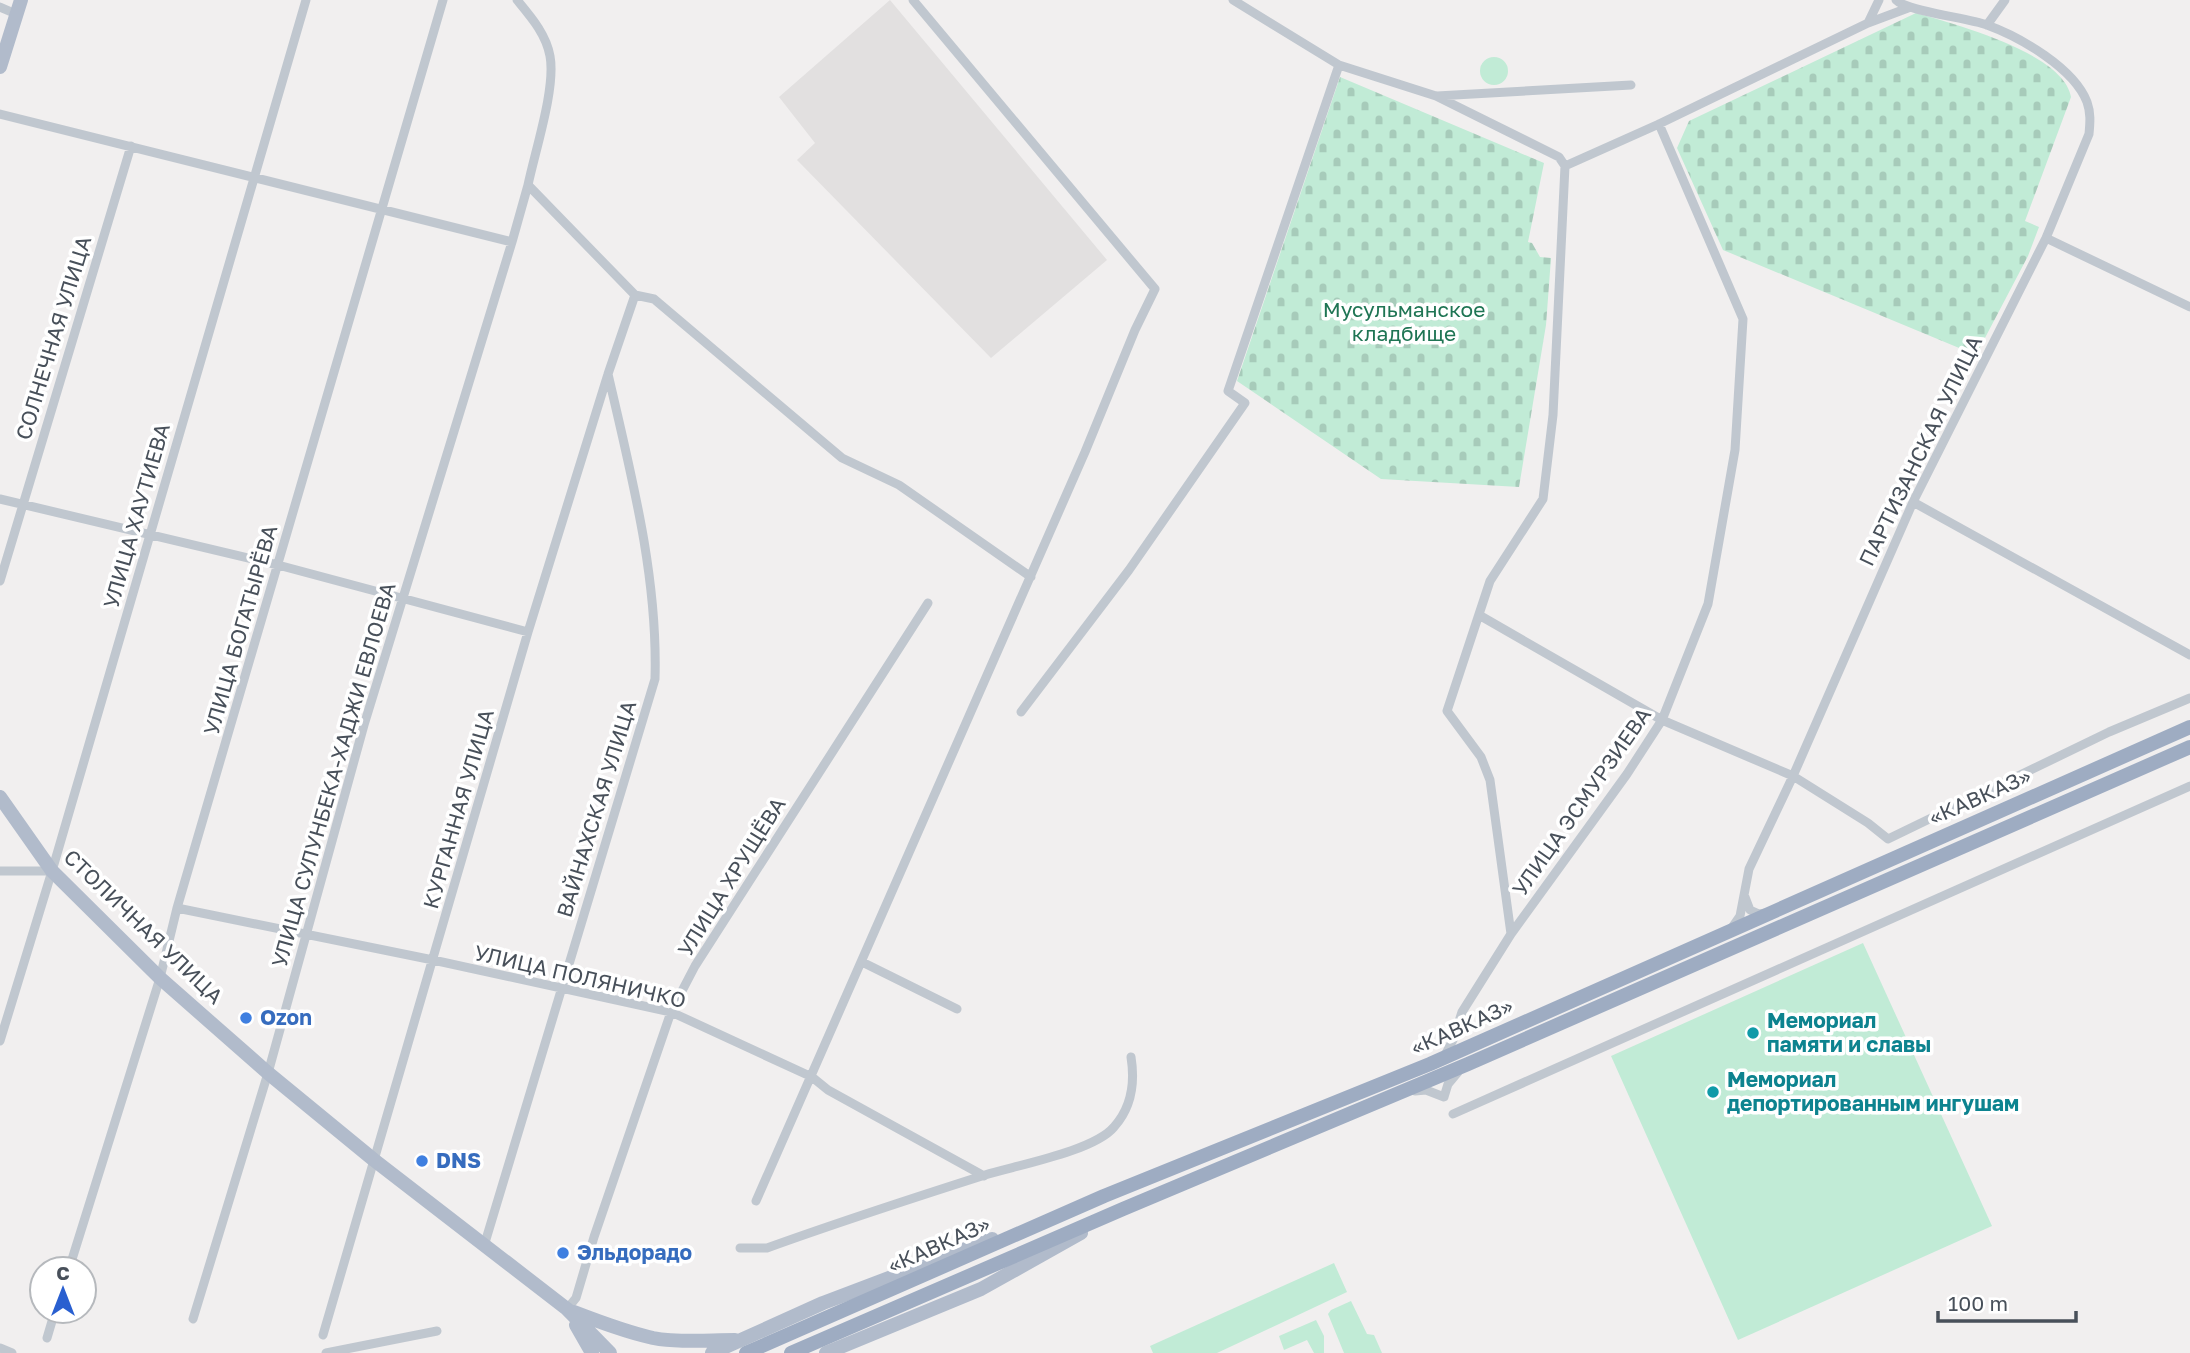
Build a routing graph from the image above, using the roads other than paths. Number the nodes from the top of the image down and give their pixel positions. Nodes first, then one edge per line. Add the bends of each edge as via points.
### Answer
1 (306, 0) edge
2 (443, 0) edge
3 (517, 0) edge
4 (913, 0) edge
5 (1233, 0) edge
6 (1879, 0) edge
7 (1896, 0) edge
8 (2005, 0) edge
9 (0, 7) edge
10 (19, 7) edge
11 (1908, 8) junction
12 (1868, 23) junction
13 (1987, 25) junction
14 (1339, 65) junction
15 (0, 66) edge
16 (1631, 85) dead end
17 (1436, 96) junction
18 (0, 114) edge
19 (1659, 124) junction
20 (131, 146) junction
21 (1565, 166) junction
22 (254, 178) junction
23 (528, 185) junction
24 (381, 211) junction
25 (2046, 238) junction
26 (512, 242) junction
27 (635, 295) junction
28 (2190, 307) edge
29 (608, 374) junction
30 (0, 499) edge
31 (1913, 502) junction
32 (21, 505) junction
33 (150, 534) junction
34 (278, 565) junction
35 (1031, 577) junction
36 (0, 580) edge
37 (403, 598) junction
38 (928, 603) dead end
39 (1479, 615) junction
40 (528, 632) junction
41 (2190, 654) edge
42 (2190, 698) edge
43 (1021, 712) dead end
44 (1662, 720) junction
45 (2190, 727) edge
46 (2190, 747) edge
47 (1793, 776) junction
48 (2190, 786) edge
49 (0, 797) edge
50 (0, 871) edge
51 (52, 871) junction
52 (1744, 892) junction
53 (177, 908) junction
54 (1774, 912) junction
55 (1728, 933) junction
56 (1511, 934) junction
57 (306, 935) junction
58 (433, 960) junction
59 (862, 962) junction
60 (160, 978) junction
61 (561, 989) junction
62 (957, 1009) dead end
63 (671, 1012) junction
64 (1456, 1029) junction
65 (0, 1041) edge
66 (1474, 1044) junction
67 (1131, 1057) dead end
68 (1444, 1058) junction
69 (1468, 1064) junction
70 (268, 1073) junction
71 (812, 1077) junction
72 (1402, 1092) junction
73 (1453, 1114) dead end
74 (373, 1160) junction
75 (984, 1176) junction
76 (757, 1201) dead end
77 (1123, 1209) junction
78 (484, 1246) junction
79 (740, 1248) dead end
80 (73, 1255) edge
81 (566, 1309) junction
82 (193, 1319) dead end
83 (580, 1321) junction
84 (51, 1325) edge
85 (437, 1331) dead end
86 (323, 1335) dead end
87 (47, 1338) dead end
88 (744, 1346) edge
89 (0, 1348) edge
90 (12, 1353) edge
91 (326, 1353) edge
92 (592, 1353) edge
93 (610, 1353) edge
94 (626, 1353) edge
95 (712, 1353) edge
96 (790, 1353) edge
97 (826, 1353) edge

1 - 22 street, УЛИЦА ХАУТИЕВА
2 - 24 street, УЛИЦА БОГАТЫРЁВА
3 - 23 street, УЛИЦА СУЛУНБЕКА-ХАДЖИ ЕВЛОЕВА via 538,26 550,56 549,88
4 - 35 street via 1155,289
5 - 14 street
6 - 12 street
7 - 11 street
8 - 13 street
9 - 10 street
10 - 15 main road
11 - 12 street
11 - 13 street, ПАРТИЗАНСКАЯ УЛИЦА
12 - 19 street
13 - 25 street, ПАРТИЗАНСКАЯ УЛИЦА via 2035,48 2072,79 2087,101 2089,134
14 - 17 street
14 - 43 street via 1228,391 1245,403 1129,570
16 - 17 street
17 - 21 street via 1559,157
18 - 20 street
19 - 21 street
19 - 44 street, УЛИЦА ЭСМУРЗИЕВА via 1743,319 1735,450 1708,604
20 - 22 street
20 - 32 street, СОЛНЕЧНАЯ УЛИЦА
21 - 39 street via 1553,415 1543,499 1490,581
22 - 24 street
22 - 33 street, УЛИЦА ХАУТИЕВА
23 - 26 street, УЛИЦА СУЛУНБЕКА-ХАДЖИ ЕВЛОЕВА
23 - 27 street
24 - 26 street
24 - 34 street, УЛИЦА БОГАТЫРЁВА
25 - 28 street
25 - 31 street, ПАРТИЗАНСКАЯ УЛИЦА
26 - 37 street, УЛИЦА СУЛУНБЕКА-ХАДЖИ ЕВЛОЕВА
27 - 29 street, КУРГАННАЯ УЛИЦА
27 - 35 street via 654,299 842,458 899,485
29 - 40 street, КУРГАННАЯ УЛИЦА
29 - 61 street, ВАЙНАХСКАЯ УЛИЦА via 638,503 656,637 655,679
30 - 32 street
31 - 41 street
31 - 47 street, ПАРТИЗАНСКАЯ УЛИЦА
32 - 33 street
32 - 36 street, СОЛНЕЧНАЯ УЛИЦА
33 - 34 street
33 - 51 street, УЛИЦА ХАУТИЕВА
34 - 37 street
34 - 53 street, УЛИЦА БОГАТЫРЁВА
35 - 59 street
37 - 40 street
37 - 57 street, УЛИЦА СУЛУНБЕКА-ХАДЖИ ЕВЛОЕВА
38 - 63 street, УЛИЦА ХРУЩЁВА via 695,965
39 - 44 street
39 - 56 street via 1447,711 1481,757 1490,780
40 - 58 street, КУРГАННАЯ УЛИЦА
42 - 47 street via 1888,839
44 - 47 street
44 - 56 street, УЛИЦА ЭСМУРЗИЕВА
45 - 54 highway, «КАВКАЗ»
46 - 69 highway, «КАВКАЗ»
47 - 52 street, ПАРТИЗАНСКАЯ УЛИЦА via 1749,869
48 - 73 street
49 - 51 main road, СТОЛИЧНАЯ УЛИЦА
50 - 51 street
51 - 60 main road, СТОЛИЧНАЯ УЛИЦА
51 - 65 street, УЛИЦА ХАУТИЕВА
52 - 54 street via 1750,910
52 - 55 street, ПАРТИЗАНСКАЯ УЛИЦА via 1740,916
53 - 57 street, УЛИЦА ПОЛЯНИЧКО
53 - 60 street, УЛИЦА БОГАТЫРЁВА
54 - 55 highway, «КАВКАЗ»
55 - 66 highway, «КАВКАЗ»
56 - 64 street, УЛИЦА ЭСМУРЗИЕВА
57 - 58 street, УЛИЦА ПОЛЯНИЧКО
57 - 70 street, УЛИЦА СУЛУНБЕКА-ХАДЖИ ЕВЛОЕВА
58 - 61 street, УЛИЦА ПОЛЯНИЧКО
58 - 74 street, КУРГАННАЯ УЛИЦА
59 - 62 street
59 - 71 street
60 - 70 main road, СТОЛИЧНАЯ УЛИЦА
60 - 80 street, УЛИЦА БОГАТЫРЁВА
61 - 63 street, УЛИЦА ПОЛЯНИЧКО
61 - 78 street, ВАЙНАХСКАЯ УЛИЦА
63 - 71 street, УЛИЦА ПОЛЯНИЧКО
63 - 81 street, УЛИЦА ХРУЩЁВА via 576,1298
64 - 66 street
64 - 68 street, УЛИЦА ЭСМУРЗИЕВА
66 - 68 highway, «КАВКАЗ»
67 - 75 street via 1134,1077 1129,1103 1114,1128 1094,1142
68 - 88 highway, «КАВКАЗ»
69 - 72 highway, «КАВКАЗ»
69 - 72 street via 1455,1074 1444,1097 1426,1090
70 - 74 main road, СТОЛИЧНАЯ УЛИЦА
70 - 82 street, УЛИЦА СУЛУНБЕКА-ХАДЖИ ЕВЛОЕВА
71 - 75 street, УЛИЦА ПОЛЯНИЧКО
71 - 76 street
72 - 77 highway, «КАВКАЗ»
74 - 78 main road, СТОЛИЧНАЯ УЛИЦА
74 - 86 street, КУРГАННАЯ УЛИЦА
75 - 79 street via 767,1248
77 - 96 highway, «КАВКАЗ»
77 - 97 main road via 981,1289
78 - 81 main road, СТОЛИЧНАЯ УЛИЦА
81 - 83 main road
81 - 88 main road via 654,1338
81 - 92 main road
83 - 93 main road
83 - 94 main road
84 - 87 street
85 - 91 street
88 - 95 main road
89 - 90 street

